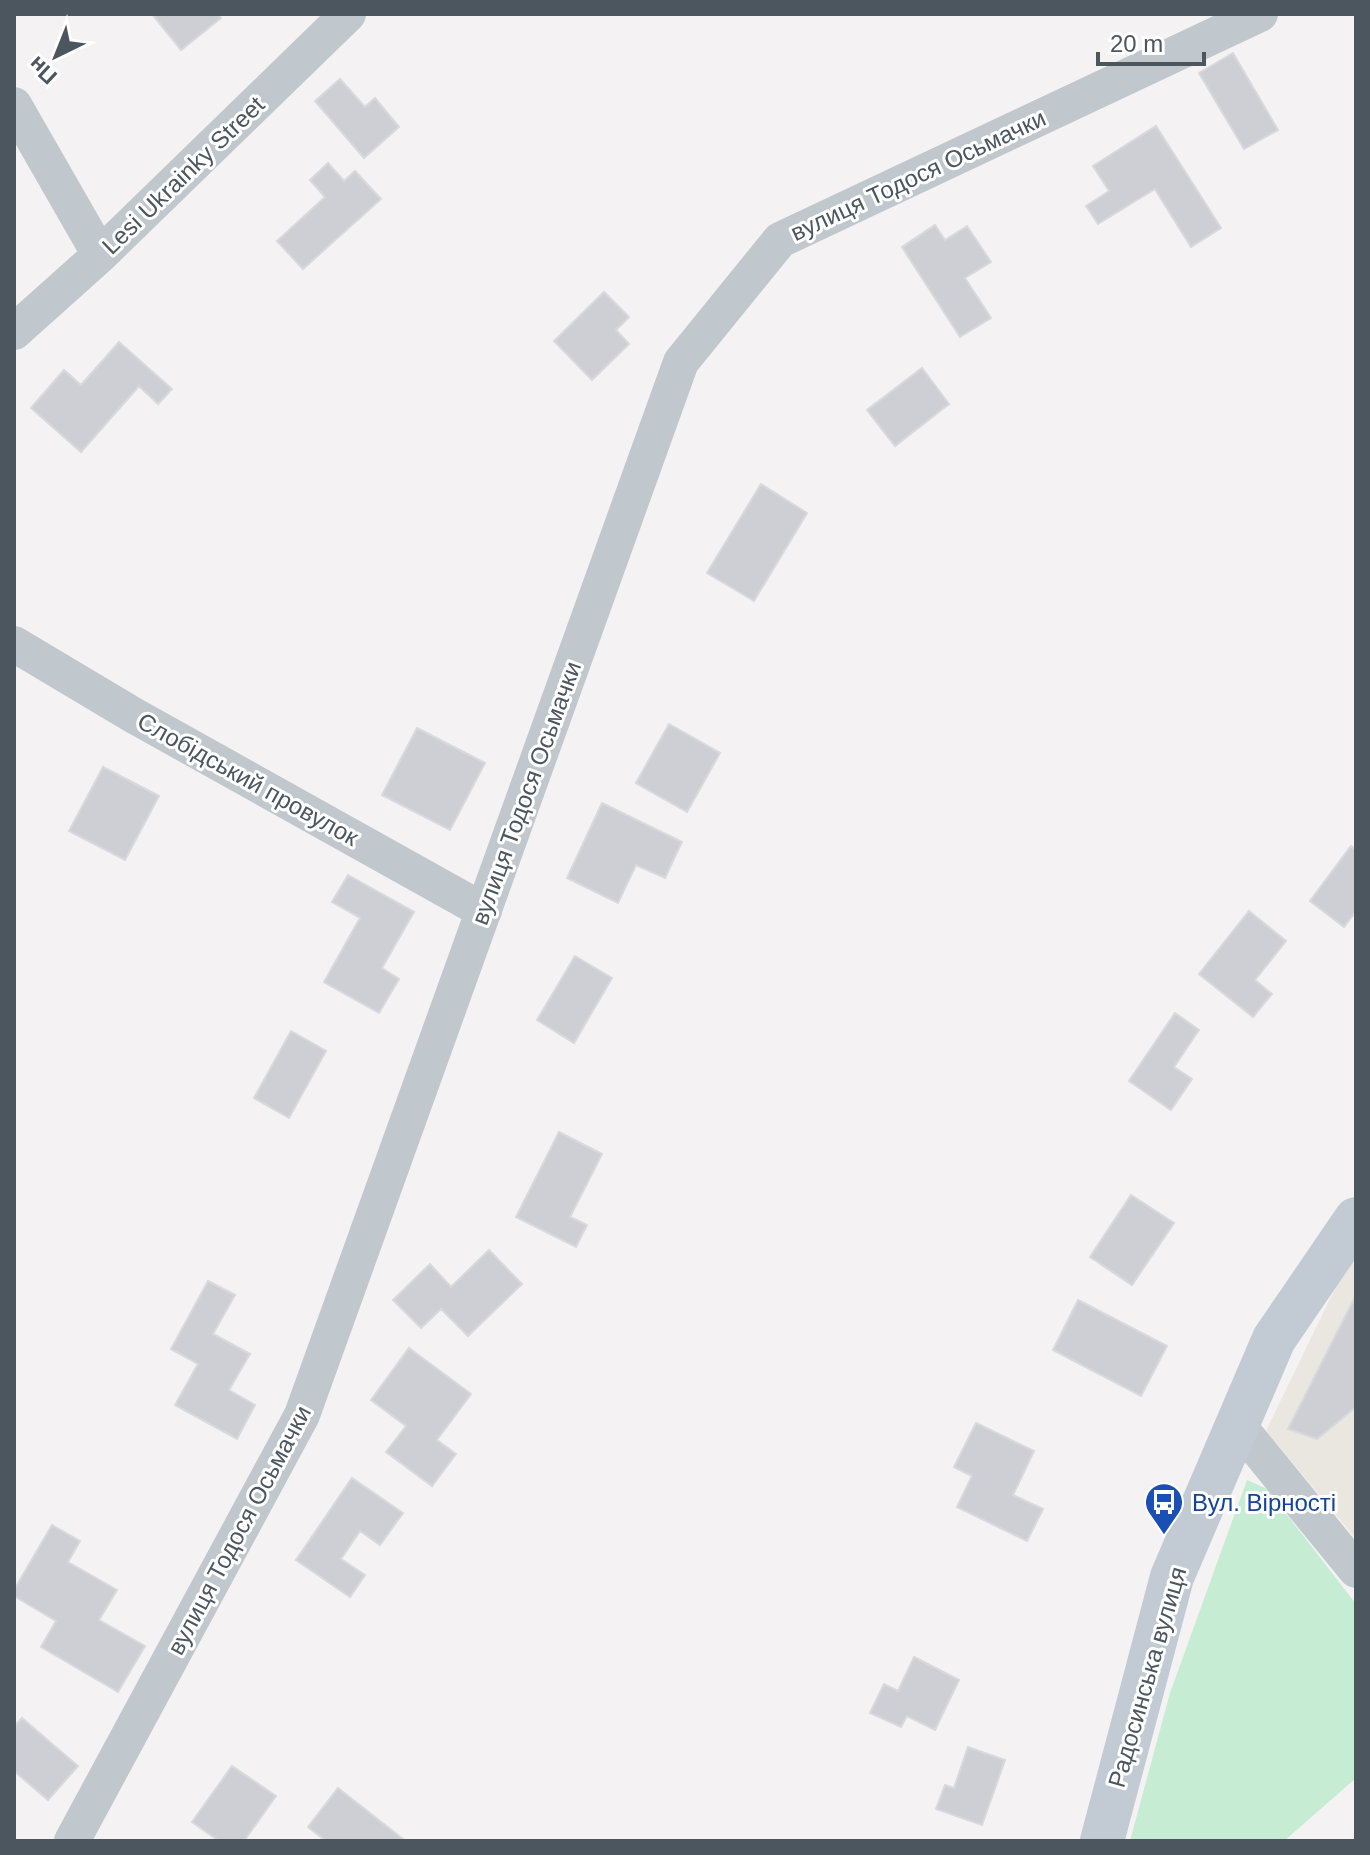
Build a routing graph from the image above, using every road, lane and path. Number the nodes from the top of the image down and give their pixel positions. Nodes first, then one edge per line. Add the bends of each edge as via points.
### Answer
1 (348, 14) edge
2 (1260, 14) edge
3 (14, 105) edge
4 (100, 255) junction
5 (14, 332) edge
6 (14, 644) edge
7 (484, 911) junction
8 (1356, 1219) edge
9 (1237, 1424) junction
10 (1356, 1570) edge
11 (72, 1841) edge
12 (1102, 1841) edge

1 - 4 street, Lesi Ukrainky Street
2 - 7 street, вулиця Тодося Осьмачки via 780,240 681,362
3 - 4 street
4 - 5 street, Lesi Ukrainky Street
6 - 7 street, Слобідський провулок
7 - 11 street, вулиця Тодося Осьмачки via 302,1415
8 - 9 street, Радосинська вулиця via 1274,1339
9 - 10 street
9 - 12 street, Радосинська вулиця via 1172,1577

